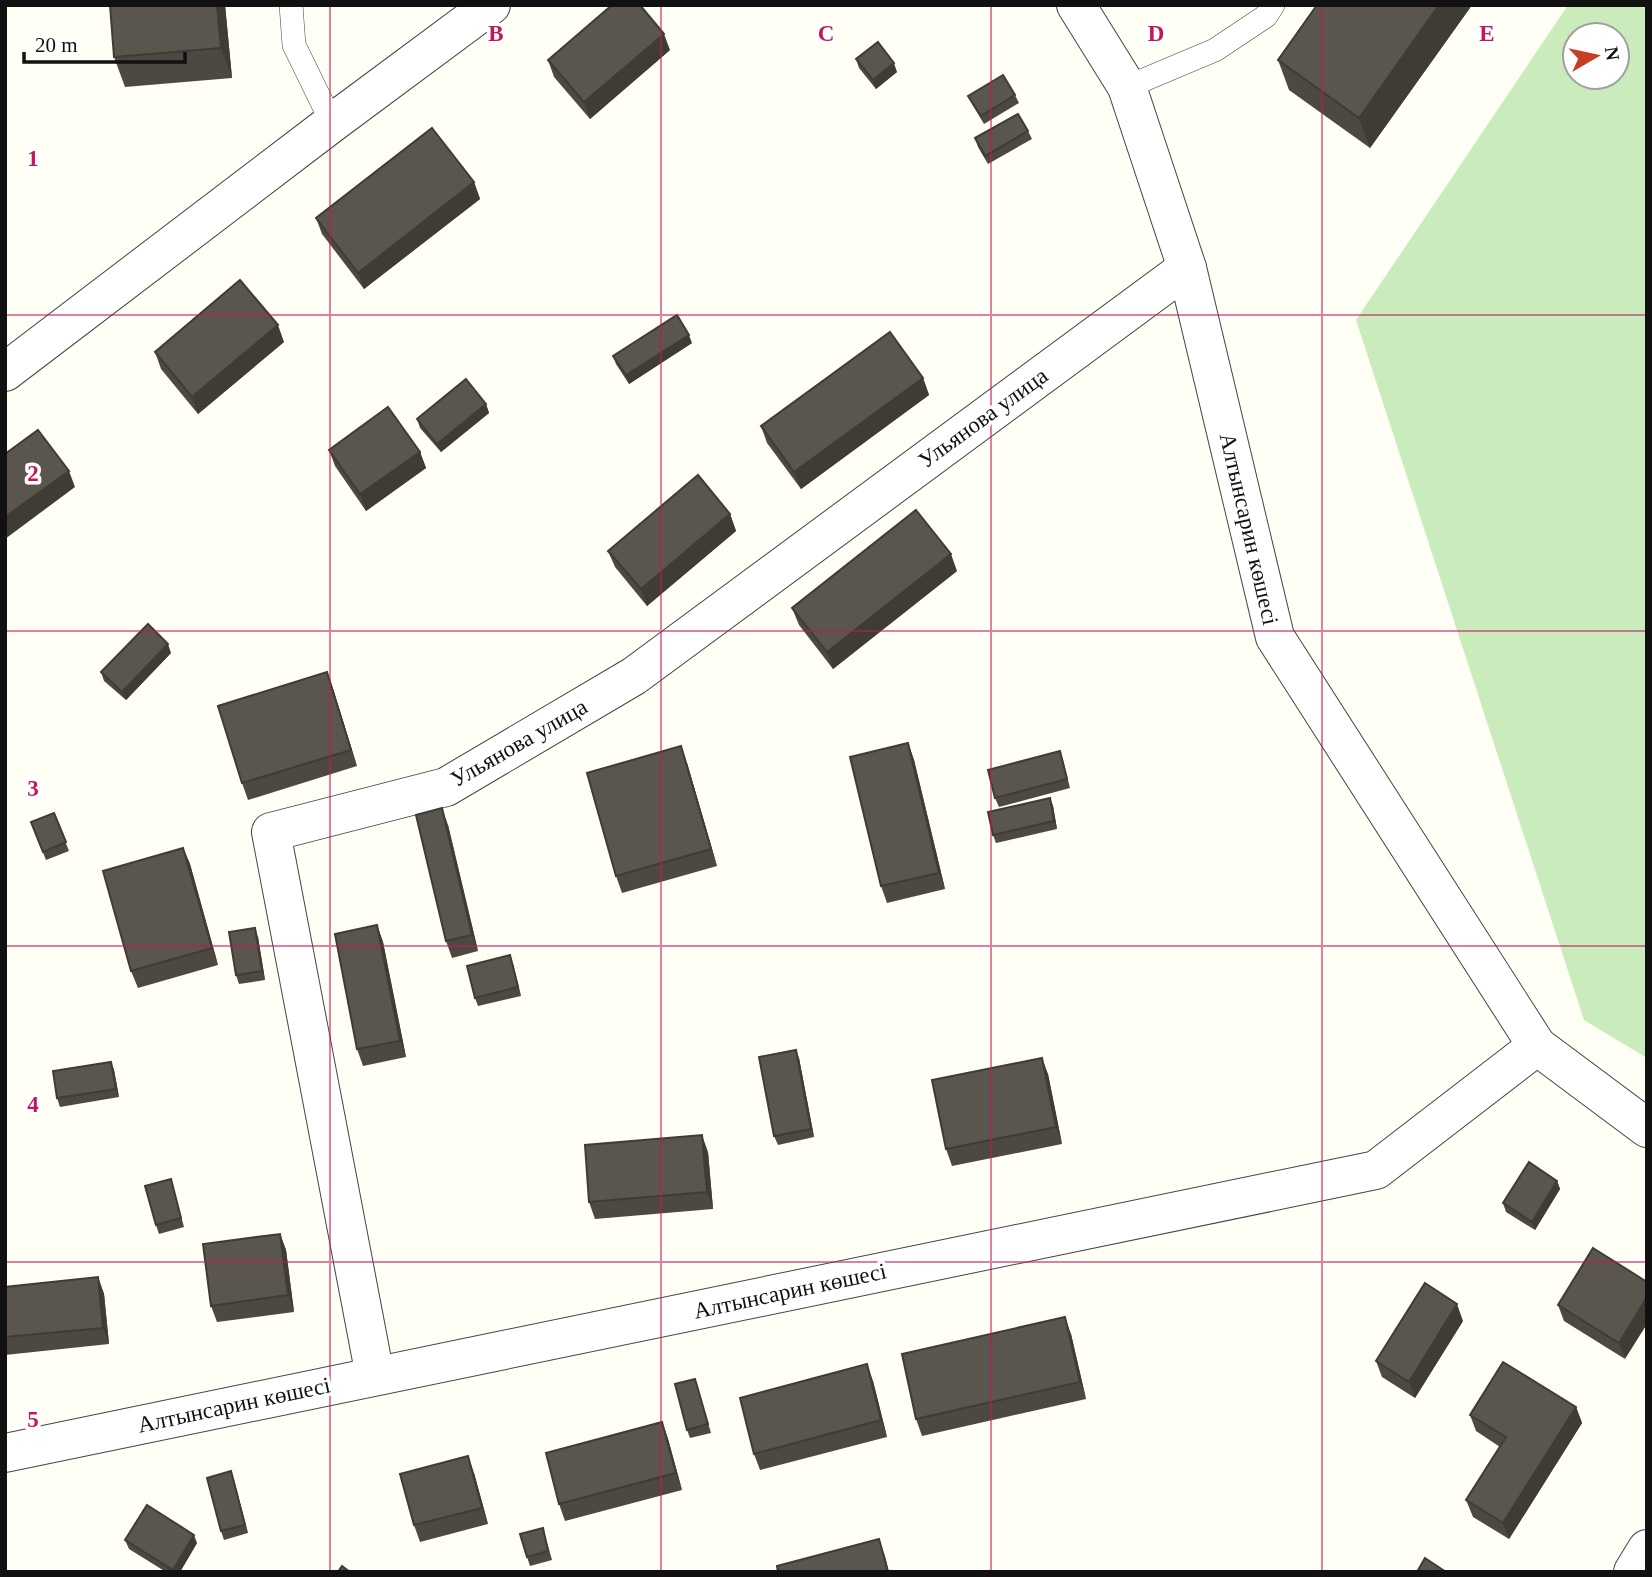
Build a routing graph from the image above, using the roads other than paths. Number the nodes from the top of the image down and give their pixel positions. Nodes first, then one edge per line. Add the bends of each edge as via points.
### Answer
1 (291, 5) edge
2 (491, 5) edge
3 (1076, 5) edge
4 (1273, 5) edge
5 (1127, 87) junction
6 (332, 123) junction
7 (1187, 268) junction
8 (5, 372) edge
9 (1537, 1046) junction
10 (1647, 1128) edge
11 (375, 1376) junction
12 (5, 1452) edge
13 (1647, 1549) edge
14 (1633, 1572) edge

1 - 6 lane via 294,45
2 - 6 street
3 - 5 street, Алтынсарин көшесі
4 - 5 lane via 1266,16 1215,50
5 - 7 street, Алтынсарин көшесі
6 - 8 street
7 - 9 street, Алтынсарин көшесі via 1275,637
7 - 11 street, Ульянова улица via 634,676 446,787 271,832
9 - 10 street, Алтынсарин көшесі
9 - 11 street, Алтынсарин көшесі via 1376,1170
11 - 12 street, Алтынсарин көшесі
13 - 14 street

